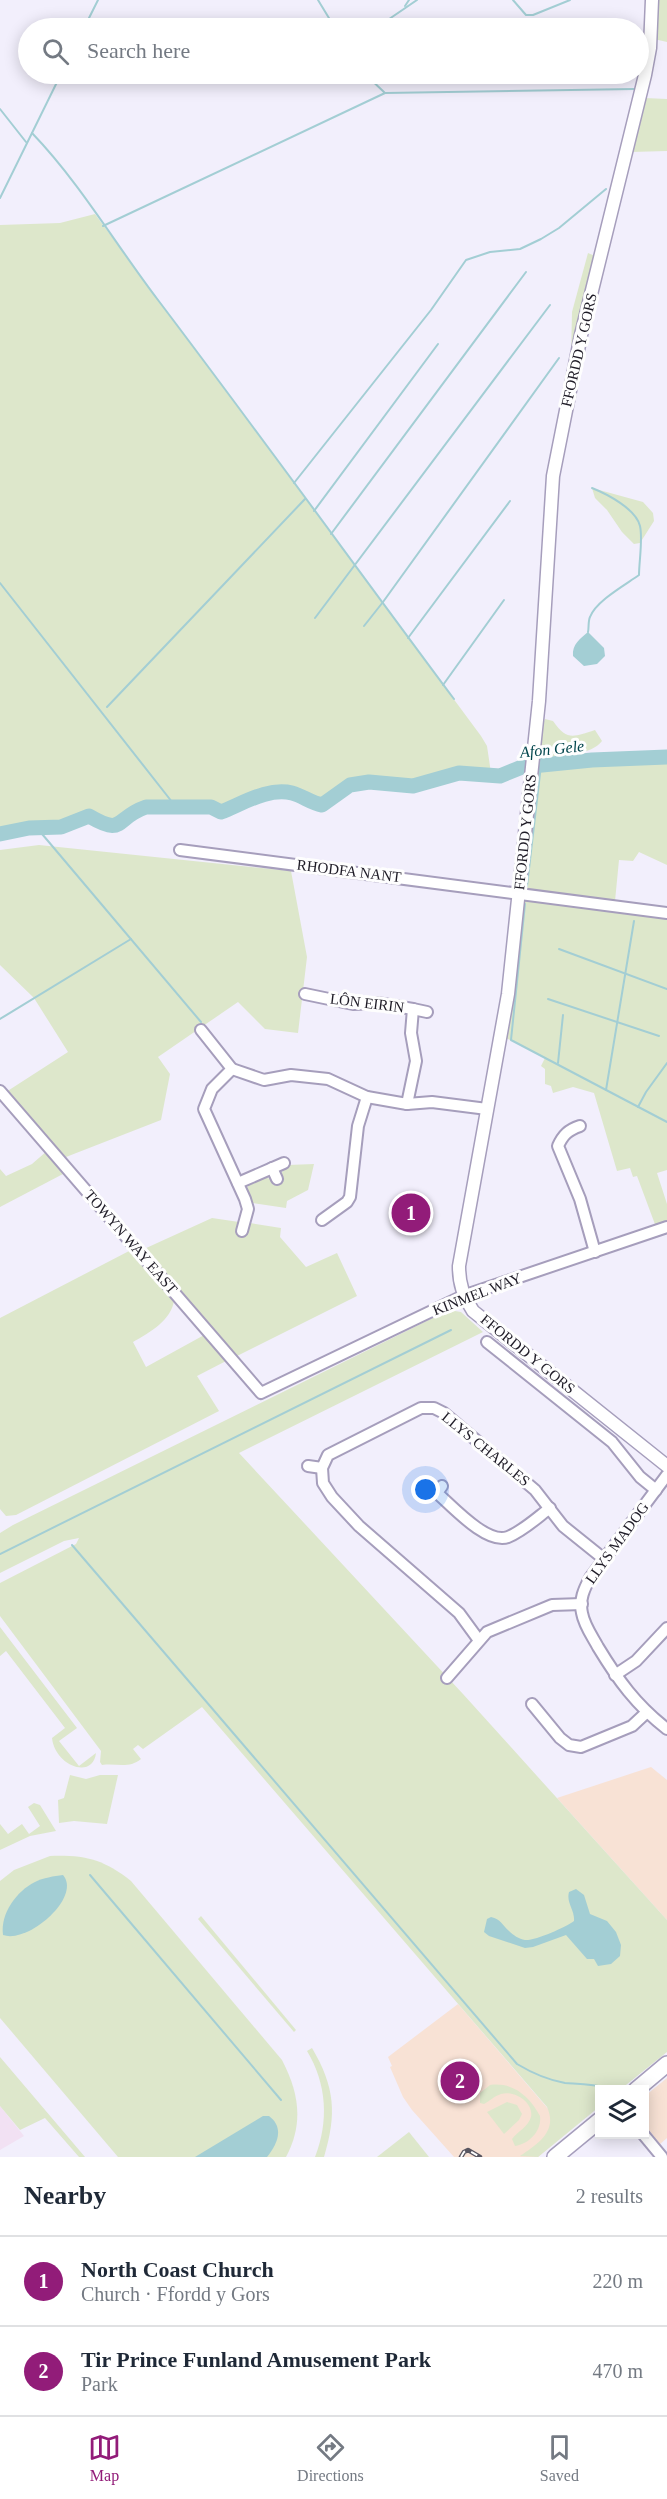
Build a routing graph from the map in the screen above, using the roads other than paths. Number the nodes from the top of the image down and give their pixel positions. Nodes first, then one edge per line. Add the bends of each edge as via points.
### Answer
1 (652, 0) edge
2 (649, 53) edge
3 (643, 84) edge
4 (180, 850) dead end
5 (518, 893) junction
6 (667, 913) edge
7 (305, 994) dead end
8 (413, 1009) junction
9 (427, 1012) dead end
10 (201, 1030) dead end
11 (232, 1069) junction
12 (0, 1091) edge
13 (367, 1098) junction
14 (407, 1104) junction
15 (487, 1109) junction
16 (580, 1126) dead end
17 (284, 1162) dead end
18 (272, 1168) junction
19 (277, 1179) dead end
20 (238, 1183) junction
21 (322, 1220) dead end
22 (667, 1227) edge
23 (242, 1231) dead end
24 (595, 1252) junction
25 (463, 1296) junction
26 (487, 1342) dead end
27 (261, 1393) joint
28 (308, 1466) dead end
29 (667, 1466) edge
30 (322, 1468) junction
31 (667, 1475) edge
32 (442, 1486) dead end
33 (656, 1490) junction
34 (550, 1508) junction
35 (604, 1559) junction
36 (582, 1604) junction
37 (667, 1628) edge
38 (478, 1639) junction
39 (615, 1675) junction
40 (447, 1678) dead end
41 (532, 1704) dead end
42 (646, 1713) junction
43 (667, 1729) edge
44 (667, 2064) edge
45 (642, 2085) edge
46 (595, 2124) edge
47 (647, 2139) edge
48 (557, 2156) edge
49 (662, 2157) edge

1 - 2 street, FFORDD Y GORS
3 - 5 street, FFORDD Y GORS via 581,335 554,466 538,702
4 - 5 street, RHODFA NANT
5 - 6 street, RHODFA NANT
5 - 15 street, FFORDD Y GORS via 508,994
7 - 8 street, LÔN EIRIN via 322,992 353,1004
8 - 9 street, LÔN EIRIN
8 - 14 street, LÔN EIRIN via 411,1033 416,1061
10 - 11 street
11 - 13 street via 264,1080 291,1076 328,1079
11 - 20 street via 212,1089 204,1109
12 - 27 street, TOWYN WAY EAST
13 - 14 street
13 - 21 street via 358,1126 350,1197 331,1207
14 - 15 street via 432,1102
15 - 25 street, FFORDD Y GORS via 459,1266
16 - 24 street via 563,1135 558,1146 580,1199
17 - 18 street
18 - 19 street
18 - 20 street
20 - 23 street via 248,1209
22 - 24 street, KINMEL WAY
24 - 25 street, KINMEL WAY
25 - 27 street, KINMEL WAY
25 - 29 street, FFORDD Y GORS via 473,1311
26 - 33 street via 612,1442 640,1477
28 - 30 street
30 - 34 street, LLYS CHARLES via 328,1455 421,1408 434,1408 535,1490
30 - 38 street via 323,1483 332,1497 359,1526 459,1613
31 - 33 street, LLYS MADOG
32 - 34 street via 436,1493 484,1533 497,1539 509,1537
33 - 35 street, LLYS MADOG
34 - 35 street, LLYS CHARLES via 569,1532
35 - 36 street, LLYS MADOG via 582,1592
36 - 38 street via 552,1605
36 - 39 street, LLYS MADOG via 587,1629
37 - 39 street via 636,1661
38 - 40 street
39 - 42 street, LLYS MADOG
41 - 42 street via 560,1738 581,1747 632,1726
42 - 43 street, LLYS MADOG
44 - 45 main road
46 - 48 main road
47 - 49 street

